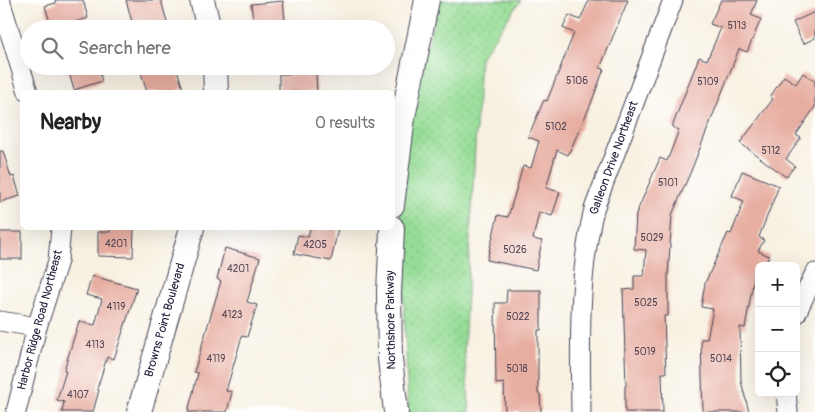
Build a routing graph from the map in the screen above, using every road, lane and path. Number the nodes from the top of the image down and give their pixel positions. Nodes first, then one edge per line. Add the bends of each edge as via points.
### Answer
1 (0, 0) edge
2 (202, 0) edge
3 (427, 0) edge
4 (673, 0) edge
5 (207, 20) edge
6 (20, 66) edge
7 (23, 75) edge
8 (215, 75) edge
9 (27, 90) edge
10 (216, 90) edge
11 (395, 181) edge
12 (61, 230) edge
13 (191, 230) edge
14 (392, 230) edge
15 (815, 273) edge
16 (799, 307) edge
17 (0, 321) edge
18 (37, 327) junction
19 (786, 397) edge
20 (16, 412) edge
21 (139, 412) edge
22 (396, 412) edge
23 (581, 412) edge
24 (788, 412) edge

1 - 6 street
2 - 5 street
3 - 11 street via 403,117
4 - 23 street, Galleon Drive Northeast via 594,209 587,240 580,324
7 - 9 street
8 - 10 street
12 - 18 street, Harbor Ridge Road Northeast via 58,261
13 - 21 street, Browns Point Boulevard
14 - 22 street, Northshore Parkway via 388,293
15 - 16 street
17 - 18 street
18 - 20 street, Harbor Ridge Road Northeast
19 - 24 street

